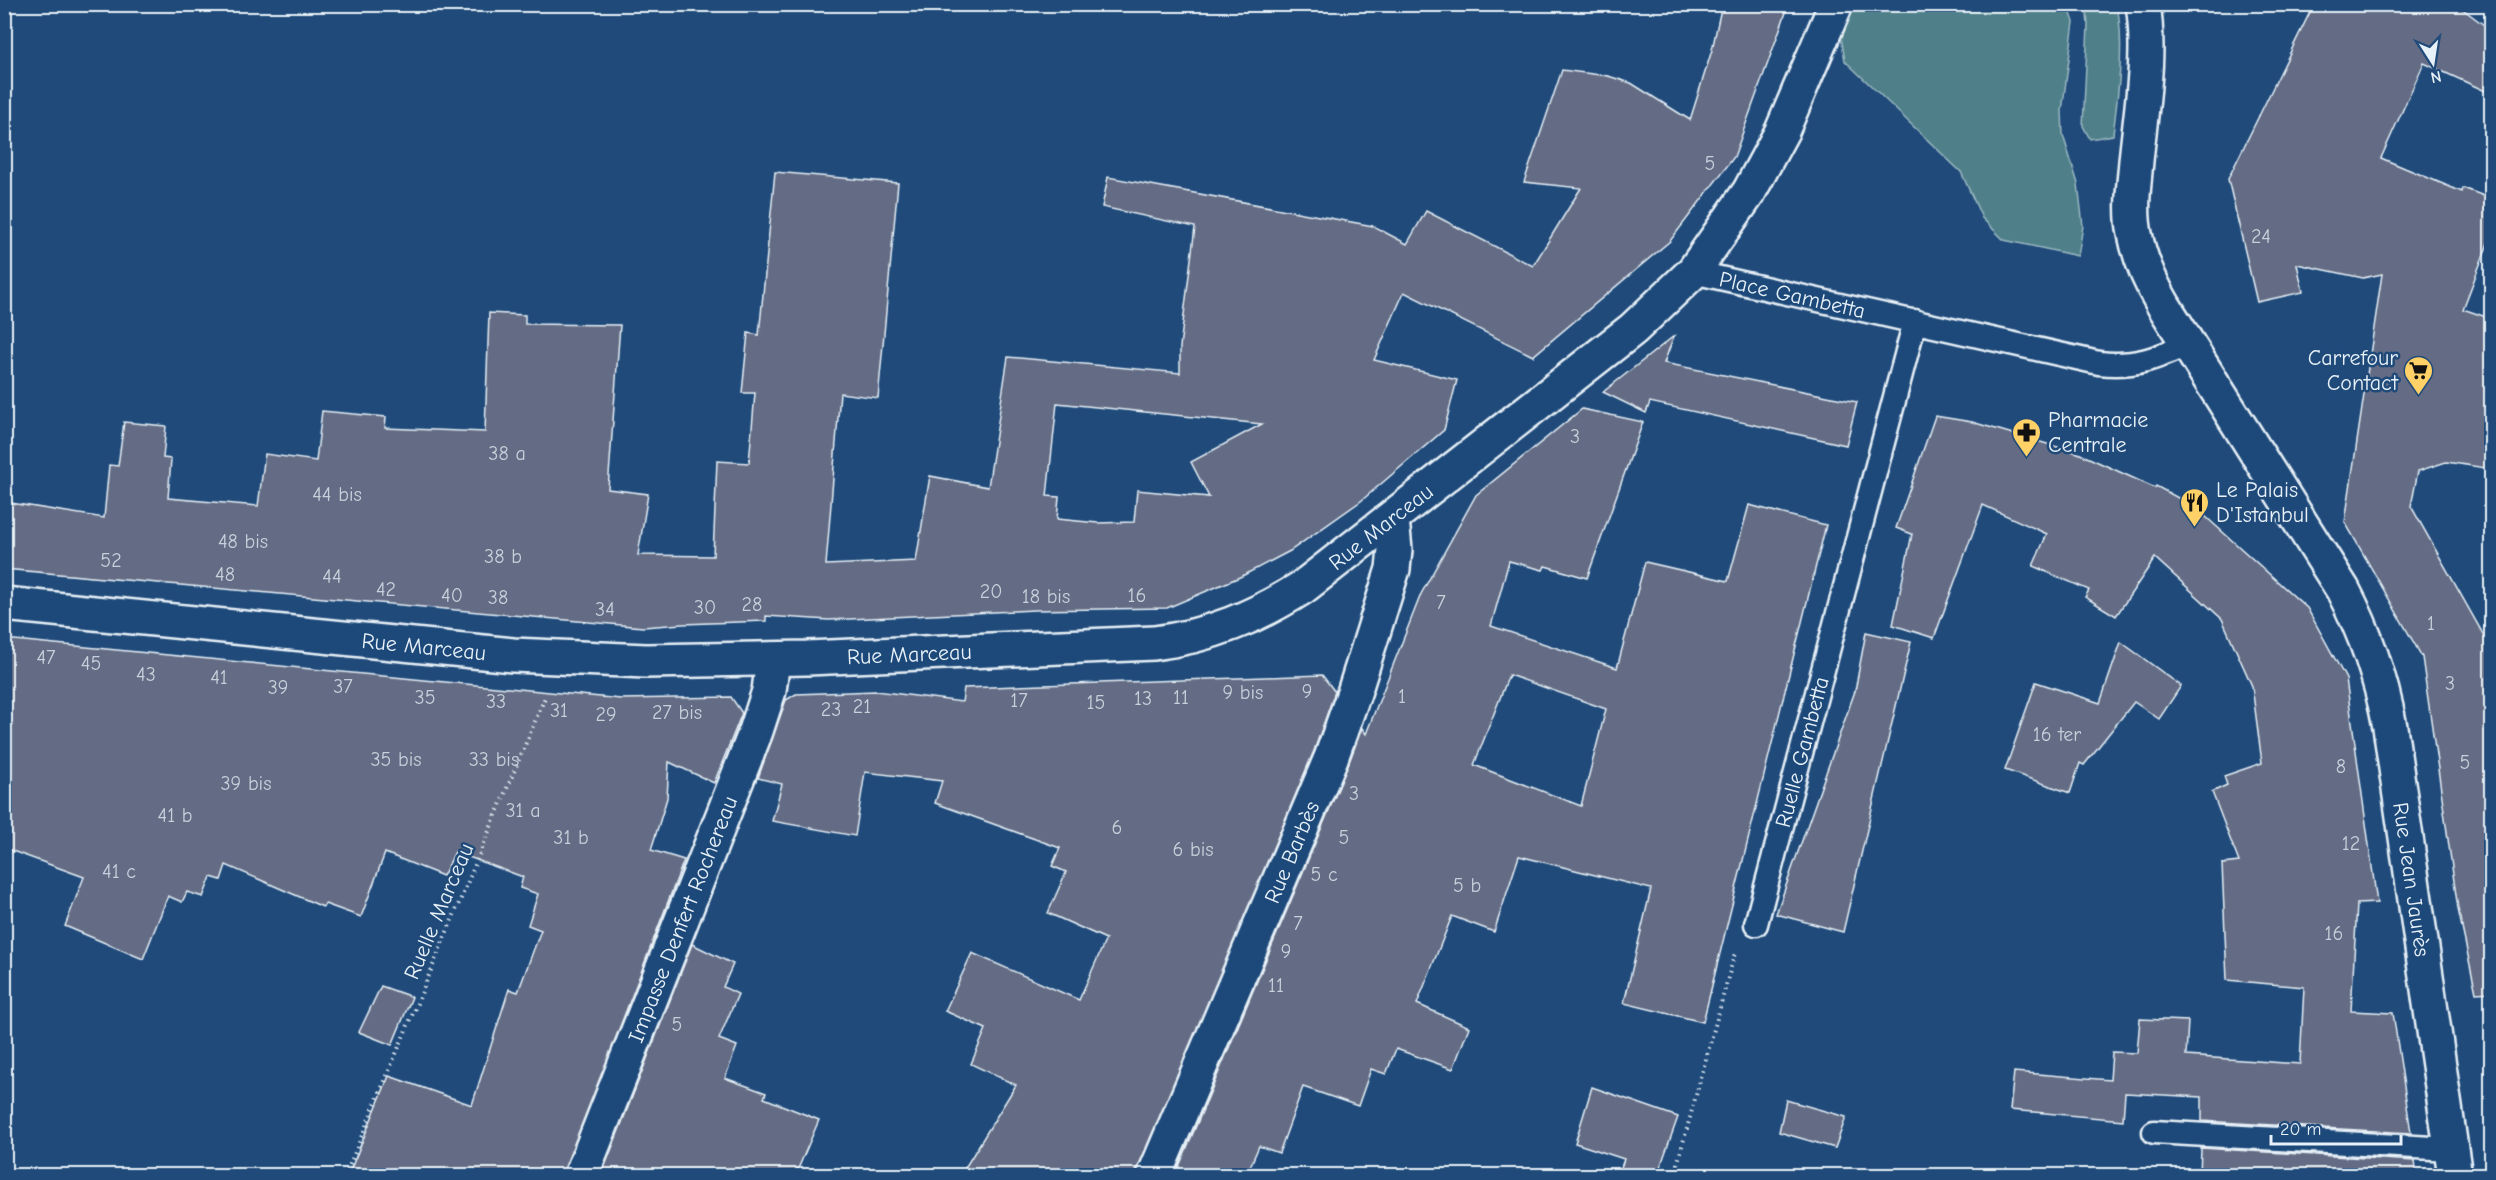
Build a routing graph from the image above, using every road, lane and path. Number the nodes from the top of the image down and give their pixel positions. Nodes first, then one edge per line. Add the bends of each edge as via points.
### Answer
1 (1836, 4) edge
2 (2143, 4) edge
3 (1693, 272) junction
4 (1915, 321) junction
5 (2188, 344) junction
6 (1392, 519) junction
7 (4, 604) edge
8 (558, 657) junction
9 (773, 659) junction
10 (1756, 924) joint
11 (2154, 1132) dead end
12 (2453, 1162) edge
13 (345, 1176) edge
14 (581, 1176) edge
15 (1154, 1176) edge
16 (1674, 1176) edge

1 - 3 street, Place Gambetta via 1768,159
2 - 5 street via 2146,62 2133,191 2134,232 2154,290
3 - 4 lane, Place Gambetta
3 - 6 street, Rue Marceau via 1633,329
4 - 5 lane, Place Gambetta via 2116,365 2150,361
4 - 10 lane, Ruelle Gambetta
5 - 12 street, Rue Jean Jaurès via 2343,590 2379,673
6 - 9 street, Rue Marceau via 1284,599 1245,620 1199,636 1154,643
6 - 15 street, Rue Barbès via 1393,569 1343,725
7 - 8 street, Rue Marceau
8 - 9 street, Rue Marceau via 646,661
8 - 13 path, Ruelle Marceau
9 - 14 street, Impasse Denfert Rochereau via 769,691 756,731
10 - 16 path via 1734,956
11 - 12 lane

